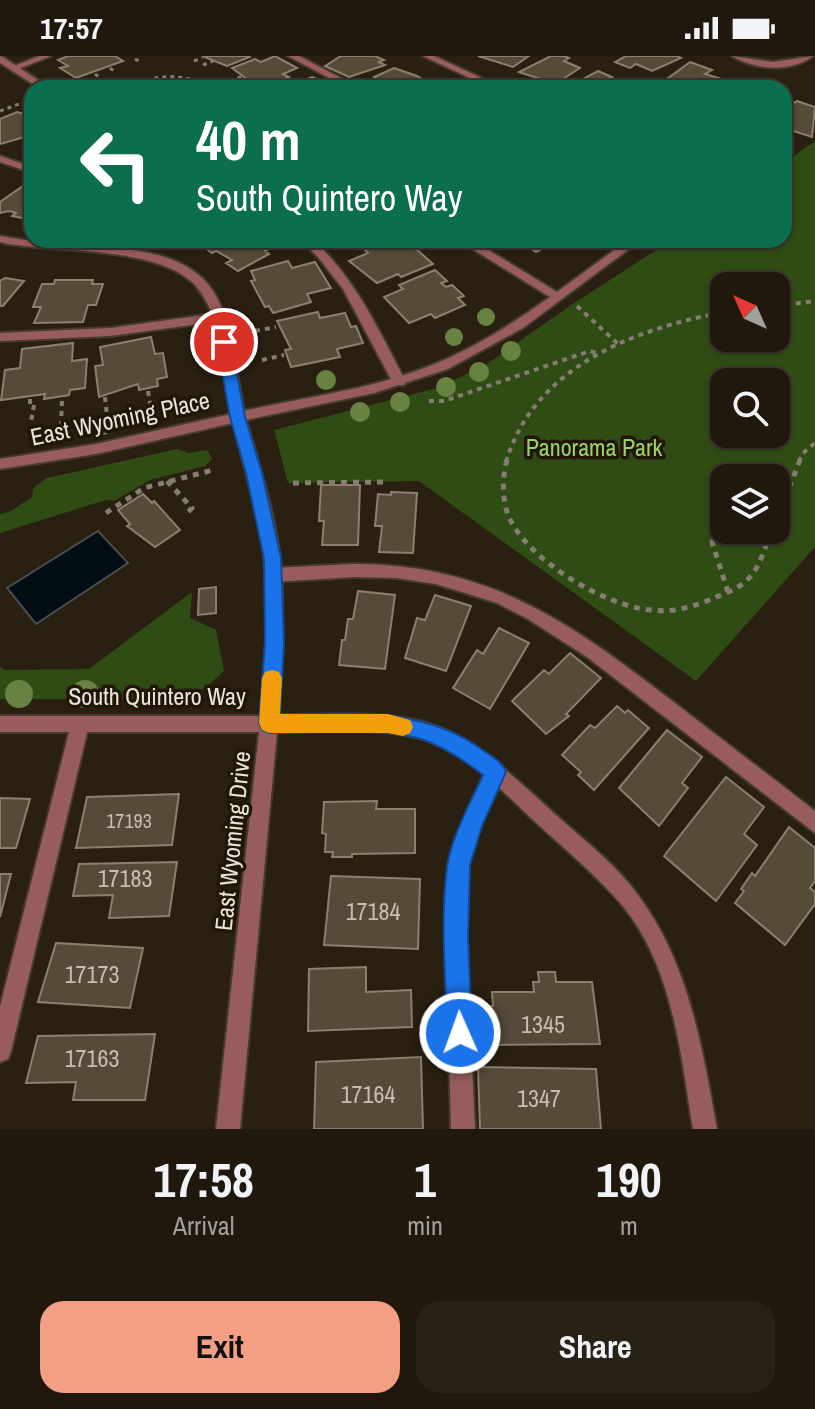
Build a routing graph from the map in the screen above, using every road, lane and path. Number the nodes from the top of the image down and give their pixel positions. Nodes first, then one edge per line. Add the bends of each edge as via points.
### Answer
1 (47, 56) edge
2 (292, 56) edge
3 (427, 56) edge
4 (736, 56) edge
5 (809, 56) edge
6 (202, 58) edge
7 (0, 59) edge
8 (194, 61) dead end
9 (213, 61) dead end
10 (203, 65) dead end
11 (13, 68) junction
12 (243, 76) dead end
13 (32, 80) edge
14 (142, 80) edge
15 (192, 80) edge
16 (233, 80) edge
17 (339, 80) edge
18 (480, 80) edge
19 (24, 102) edge
20 (0, 111) edge
21 (0, 159) edge
22 (24, 167) edge
23 (0, 239) edge
24 (24, 243) edge
25 (70, 248) edge
26 (315, 248) edge
27 (477, 248) edge
28 (621, 248) edge
29 (556, 296) junction
30 (815, 301) edge
31 (790, 304) edge
32 (710, 314) edge
33 (219, 317) junction
34 (589, 317) dead end
35 (276, 327) dead end
36 (255, 331) dead end
37 (0, 337) edge
38 (618, 344) junction
39 (600, 354) junction
40 (284, 355) dead end
41 (262, 360) dead end
42 (399, 382) junction
43 (148, 391) dead end
44 (105, 397) dead end
45 (30, 399) dead end
46 (62, 399) dead end
47 (429, 401) dead end
48 (151, 408) dead end
49 (107, 417) dead end
50 (238, 417) junction
51 (31, 422) dead end
52 (61, 426) dead end
53 (815, 443) edge
54 (0, 464) edge
55 (213, 470) dead end
56 (167, 481) junction
57 (385, 482) dead end
58 (293, 483) dead end
59 (790, 485) edge
60 (106, 513) dead end
61 (187, 513) dead end
62 (713, 544) edge
63 (765, 544) edge
64 (273, 575) junction
65 (728, 592) junction
66 (269, 723) junction
67 (0, 724) edge
68 (80, 724) junction
69 (495, 772) junction
70 (815, 823) edge
71 (0, 1051) edge
72 (228, 1129) edge
73 (463, 1129) edge
74 (705, 1129) edge

1 - 11 street
2 - 17 street
3 - 18 street
4 - 5 street via 778,65
6 - 8 path
7 - 11 street
9 - 10 path
11 - 13 street
12 - 16 path
14 - 15 path via 166,74
19 - 20 path
21 - 22 street
23 - 24 street
25 - 33 street via 159,259 203,287
26 - 42 street via 350,286
27 - 29 street
28 - 29 street, East Wyoming Place
29 - 42 street, East Wyoming Place via 483,347
30 - 31 path
32 - 38 path
33 - 37 street via 102,334
33 - 50 street, East Wyoming Drive
34 - 38 path
35 - 36 path
38 - 39 path
39 - 47 path via 590,351 444,401
39 - 65 path via 548,391 514,435 502,486 515,529 533,550 612,604 694,608
40 - 41 path
42 - 50 street, East Wyoming Place
43 - 48 path
44 - 49 path
45 - 51 path
46 - 52 path
50 - 54 street, East Wyoming Place
50 - 64 street, East Wyoming Drive
53 - 59 path via 802,454
55 - 56 path
56 - 60 path via 144,488
56 - 61 path via 190,503
57 - 58 path
62 - 65 path
63 - 65 path via 748,579
64 - 66 street, East Wyoming Drive
64 - 70 street via 359,571 435,577 536,615 602,656
66 - 68 street, South Quintero Way
66 - 69 street, South Quintero Way via 388,724 425,731 465,749
66 - 72 street, East Wyoming Drive
67 - 68 street, South Quintero Way
68 - 71 street
69 - 73 street via 458,865
69 - 74 street, South Quintero Way via 623,891 652,933 675,983 688,1031

